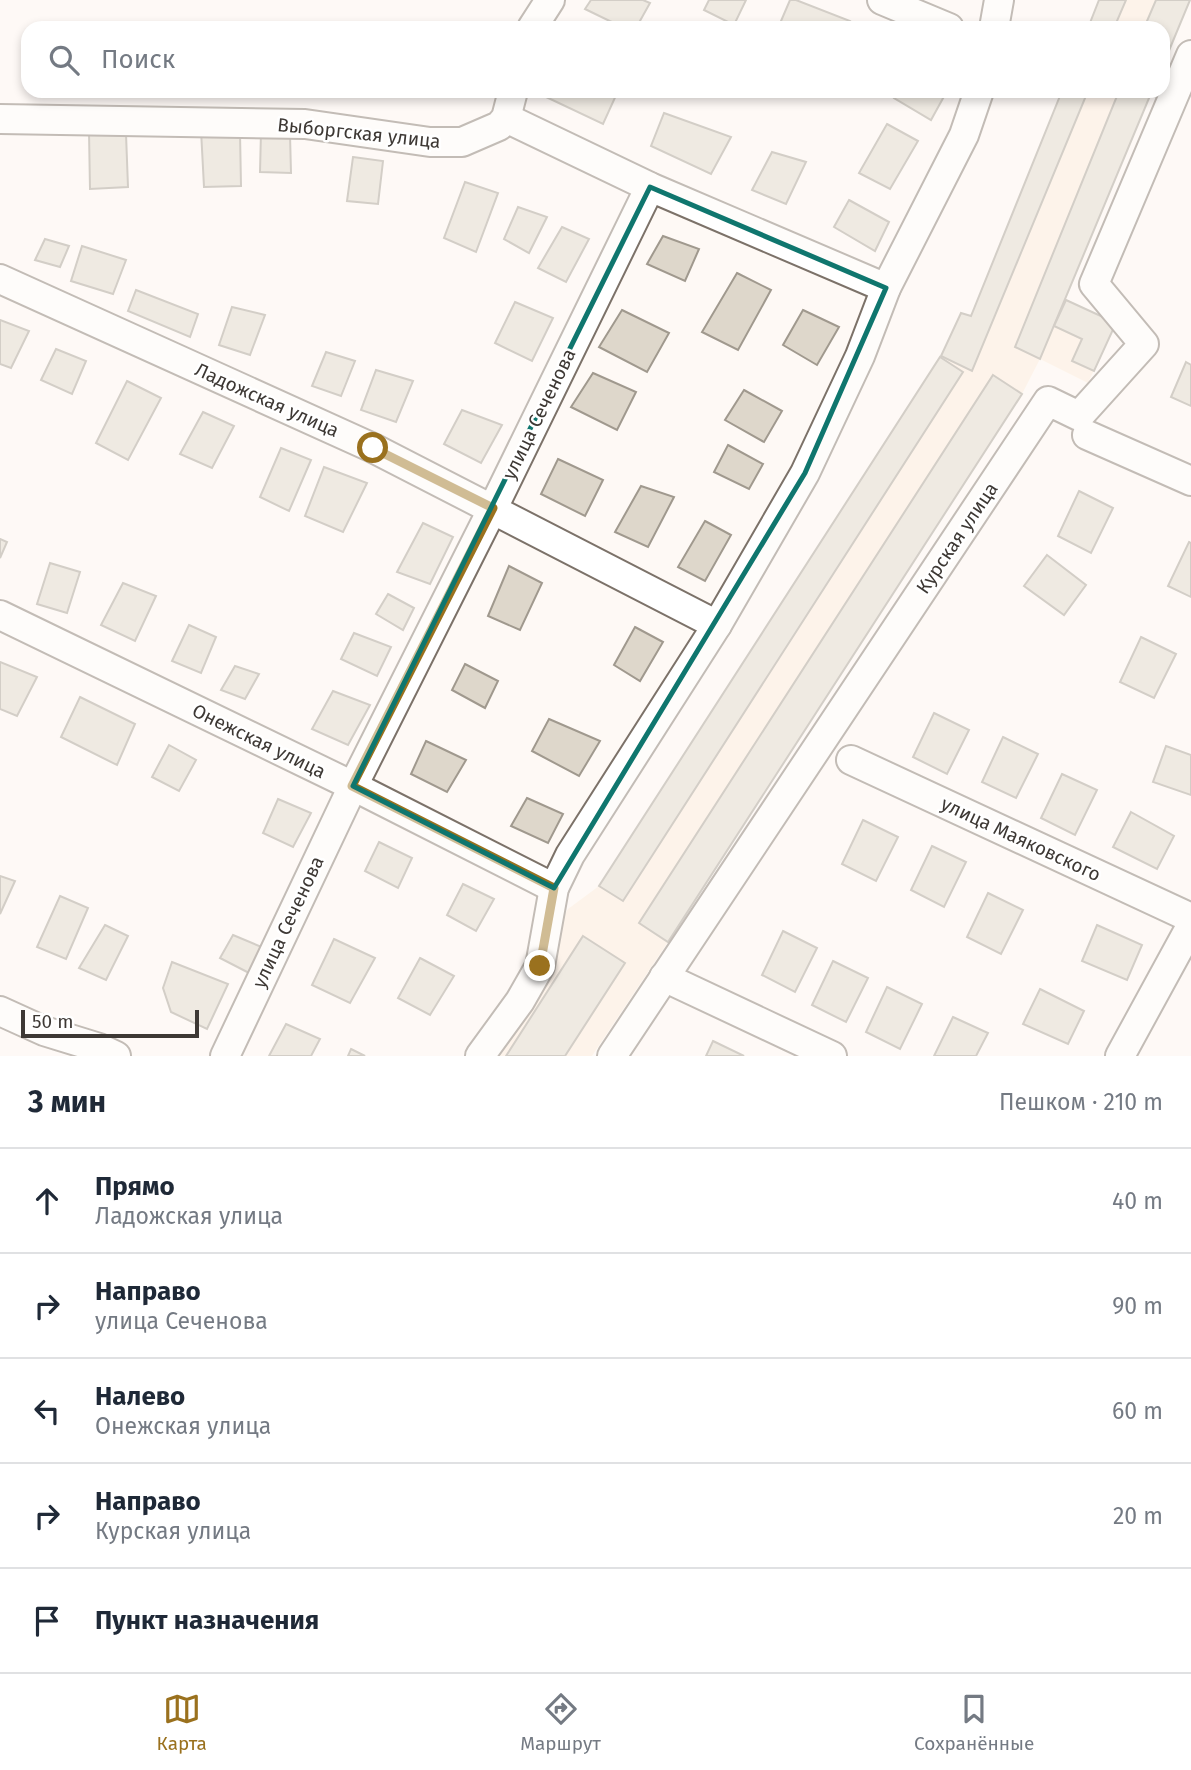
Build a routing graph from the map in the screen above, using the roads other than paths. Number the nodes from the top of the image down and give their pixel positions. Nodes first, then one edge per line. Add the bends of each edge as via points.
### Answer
1 (550, 0) edge
2 (882, 0) edge
3 (999, 0) edge
4 (536, 21) edge
5 (932, 21) edge
6 (994, 21) edge
7 (1191, 55) edge
8 (511, 98) edge
9 (977, 98) edge
10 (506, 118) junction
11 (0, 119) edge
12 (650, 187) junction
13 (0, 279) edge
14 (886, 288) junction
15 (1087, 435) dead end
16 (1191, 481) edge
17 (493, 508) junction
18 (0, 615) edge
19 (717, 625) junction
20 (851, 760) dead end
21 (352, 786) junction
22 (554, 888) junction
23 (1191, 918) edge
24 (1191, 926) edge
25 (664, 977) junction
26 (0, 1011) edge
27 (116, 1056) edge
28 (225, 1056) edge
29 (480, 1056) edge
30 (612, 1056) edge
31 (832, 1056) edge
32 (1120, 1056) edge

1 - 4 street
2 - 5 street
3 - 6 street
7 - 25 street, Курская улица via 1094,284 1144,344 1079,415 1048,401
8 - 10 street
9 - 14 street via 964,135
10 - 11 street, Выборгская улица via 499,126 462,142 430,142 305,124
10 - 12 street
12 - 14 street
12 - 17 street, улица Сеченова
13 - 17 street, Ладожская улица via 373,448
14 - 19 street via 805,473
15 - 16 street
17 - 19 street, Ладожская улица
17 - 21 street, улица Сеченова
18 - 21 street, Онежская улица
19 - 22 street via 570,855
20 - 23 street, улица Маяковского
21 - 22 street, Онежская улица
21 - 28 street, улица Сеченова
22 - 29 street via 540,966
24 - 32 street
25 - 30 street, Курская улица
25 - 31 street
26 - 27 street

